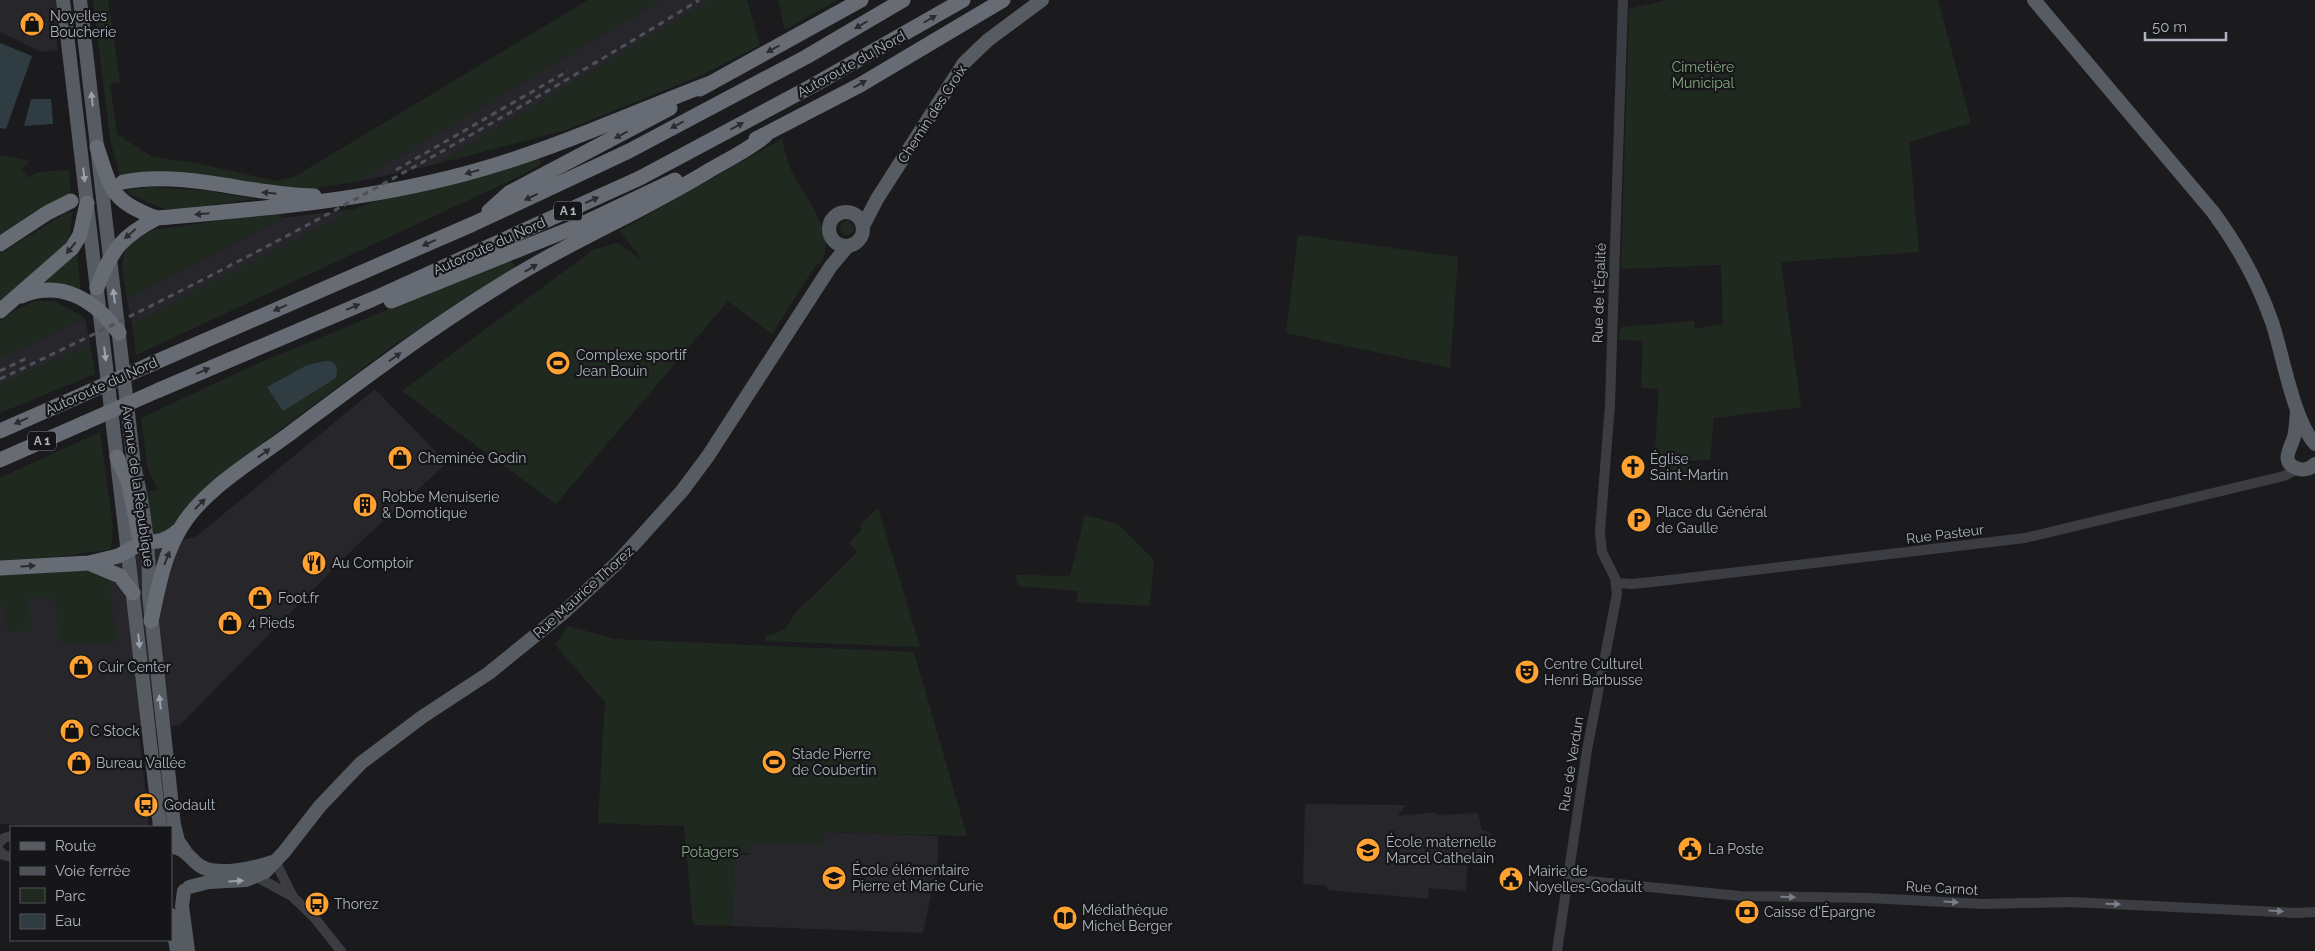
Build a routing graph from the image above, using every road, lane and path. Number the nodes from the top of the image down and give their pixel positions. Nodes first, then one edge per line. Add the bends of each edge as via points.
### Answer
1 (63, 0) edge
2 (80, 0) edge
3 (861, 0) edge
4 (903, 0) edge
5 (963, 0) edge
6 (1003, 0) edge
7 (1042, 0) edge
8 (1623, 0) edge
9 (2034, 0) edge
10 (708, 84) junction
11 (765, 136) junction
12 (97, 147) junction
13 (123, 182) dead end
14 (353, 196) junction
15 (877, 199) junction
16 (71, 201) dead end
17 (87, 203) junction
18 (853, 213) junction
19 (157, 218) junction
20 (474, 224) junction
21 (863, 226) junction
22 (834, 241) junction
23 (0, 244) edge
24 (848, 246) junction
25 (110, 259) junction
26 (831, 266) junction
27 (97, 288) junction
28 (15, 298) junction
29 (373, 299) junction
30 (100, 309) junction
31 (0, 311) edge
32 (119, 333) junction
33 (2297, 409) junction
34 (0, 431) edge
35 (2292, 442) junction
36 (2313, 442) edge
37 (2287, 456) junction
38 (117, 457) junction
39 (0, 460) edge
40 (2315, 464) edge
41 (2298, 469) junction
42 (2271, 478) junction
43 (180, 529) junction
44 (147, 540) junction
45 (128, 551) junction
46 (90, 563) junction
47 (0, 568) edge
48 (1616, 583) junction
49 (133, 593) junction
50 (151, 622) junction
51 (160, 826) edge
52 (172, 848) edge
53 (189, 855) junction
54 (275, 861) junction
55 (258, 877) junction
56 (1568, 879) junction
57 (181, 891) edge
58 (293, 897) junction
59 (2315, 912) edge
60 (172, 921) edge
61 (177, 951) edge
62 (188, 951) edge
63 (341, 951) edge
64 (1557, 951) edge

1 -> 17 main road, Avenue de la République
12 -> 2 main road, Avenue de la République
3 -> 10 highway
4 -> 20 highway, Autoroute du Nord / A 1 via 806,57 629,151
29 -> 5 highway, Autoroute du Nord / A 1 via 640,178
11 -> 6 highway
7 - 15 main road, Chemin des Croix via 988,40 964,63
8 - 48 street, Rue de l'Égalité via 1610,404 1600,532 1602,552
9 - 33 main road via 2231,236 2271,320
10 -> 14 highway via 584,135 484,168 424,184
10 -> 20 highway via 675,106 509,193
11 - 29 highway via 580,225 392,301
43 -> 11 highway via 198,504 224,482 465,308 548,257 677,190
12 - 19 highway via 106,176 119,198 129,207
12 - 25 main road, Avenue de la République
14 -> 13 highway via 258,192 184,179 140,178
14 -> 19 highway via 308,204
15 - 18 main road
15 - 21 main road, Chemin des Croix
16 - 23 highway
17 - 27 main road, Avenue de la République
17 -> 28 highway via 82,227 72,248
18 - 21 main road
18 - 22 main road via 840,213 831,220 829,230
19 -> 25 highway via 128,234
20 -> 34 highway, Autoroute du Nord / A 1, bridge
21 - 24 main road via 860,239
22 - 24 main road
22 - 26 main road, Rue Maurice Thorez
24 - 26 main road, Rue Maurice Thorez
25 - 27 highway
32 -> 25 main road, Avenue de la République
26 - 54 main road, Rue Maurice Thorez via 708,456 639,541 562,613 489,673 422,717 361,763
27 - 30 main road, Avenue de la République
28 - 30 highway via 35,291 58,290 84,299
28 - 31 highway
39 -> 29 highway, Autoroute du Nord / A 1, bridge
30 - 32 highway
30 -> 38 main road, Avenue de la République
32 - 44 main road, Avenue de la République via 134,464
33 - 35 main road
33 - 36 main road
35 - 36 main road via 2302,438
35 - 37 main road
37 - 41 main road
37 - 42 street
38 - 44 highway via 129,484 137,530
38 - 45 main road, Avenue de la République
40 - 41 main road
41 - 42 street, Rue Pasteur
42 - 48 street, Rue Pasteur via 2025,538 1660,581
43 - 44 highway via 166,539
50 -> 43 highway via 161,574
44 - 45 highway
44 - 50 main road, Avenue de la République
45 - 46 highway
45 - 49 main road, Avenue de la République
47 -> 46 highway
46 - 49 highway via 120,576
48 - 56 street, Rue de Verdun via 1617,594 1586,750
49 -> 51 main road, Avenue de la République
53 -> 50 main road, Avenue de la République via 178,841 174,825
52 - 53 main road
53 - 54 main road via 201,866 214,870 252,868
53 - 57 main road via 196,874
54 - 55 main road, Rue Maurice Thorez
54 - 58 street
57 -> 55 main road via 208,882
55 - 58 street
56 -> 59 street, Rue Carnot via 1740,896 1983,904 2071,902
56 - 64 street, Rue de Verdun
57 - 62 main road
58 - 63 street via 314,916
60 - 61 main road

